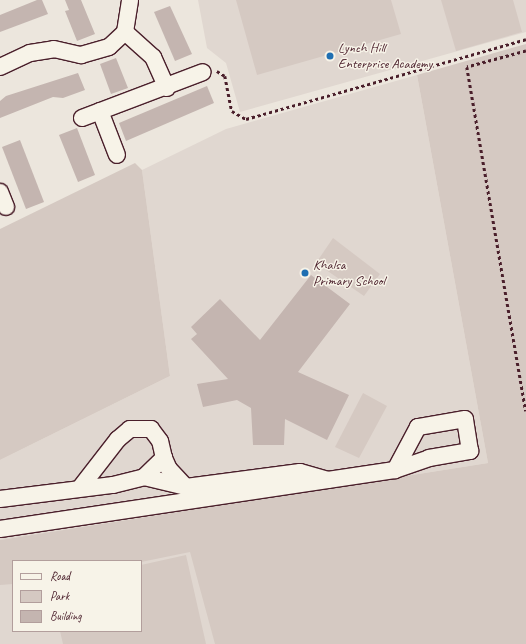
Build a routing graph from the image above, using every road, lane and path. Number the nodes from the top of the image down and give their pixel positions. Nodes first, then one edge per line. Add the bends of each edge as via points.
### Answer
1 (130, 0) edge
2 (125, 32) junction
3 (526, 39) edge
4 (526, 51) edge
5 (0, 67) edge
6 (203, 72) joint
7 (167, 88) junction
8 (100, 111) junction
9 (82, 118) dead end
10 (117, 155) dead end
11 (526, 411) edge
12 (164, 458) junction
13 (395, 470) junction
14 (144, 477) junction
15 (329, 481) junction
16 (186, 487) junction
17 (80, 488) junction
18 (0, 498) edge
19 (0, 529) edge

1 - 2 street
2 - 5 street via 109,47 81,55 54,49 30,53
2 - 7 street via 153,57
3 - 6 path via 246,119 232,111 225,76 217,71
4 - 11 path via 468,67
6 - 7 street
7 - 8 street
8 - 9 street
8 - 10 street
12 - 14 street
12 - 16 street via 168,469
12 - 17 street via 160,441 151,429 130,429 118,439
13 - 13 street via 418,427 465,419 470,451 429,458
13 - 15 street
14 - 16 street
14 - 17 street via 114,485
15 - 16 street via 300,472
15 - 19 street
17 - 18 street

